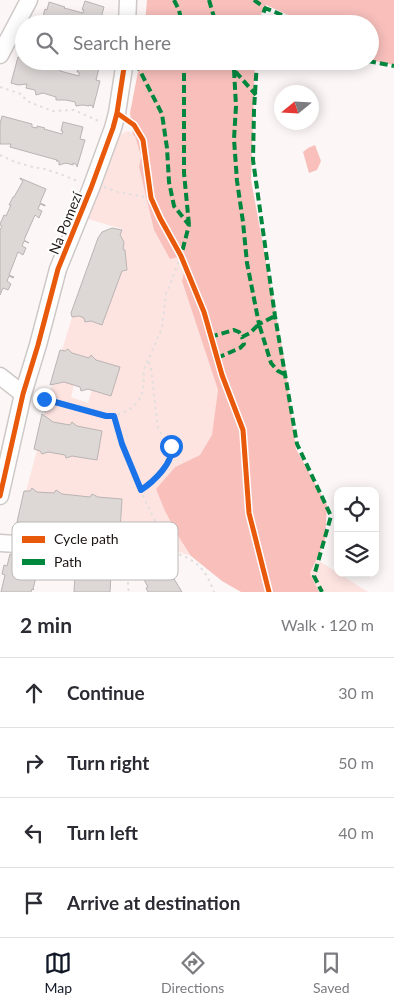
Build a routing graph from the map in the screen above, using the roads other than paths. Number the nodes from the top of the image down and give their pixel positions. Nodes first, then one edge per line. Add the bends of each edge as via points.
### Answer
1 (29, 0) edge
2 (128, 0) edge
3 (21, 15) edge
4 (127, 15) edge
5 (15, 27) edge
6 (0, 55) edge
7 (124, 70) edge
8 (0, 376) edge
9 (23, 394) junction
10 (0, 496) edge

1 - 3 street
2 - 4 street
5 - 6 street
7 - 9 street, Na Pomezí via 117,113 98,187 58,269
8 - 9 street
9 - 10 street, Na Pomezí

